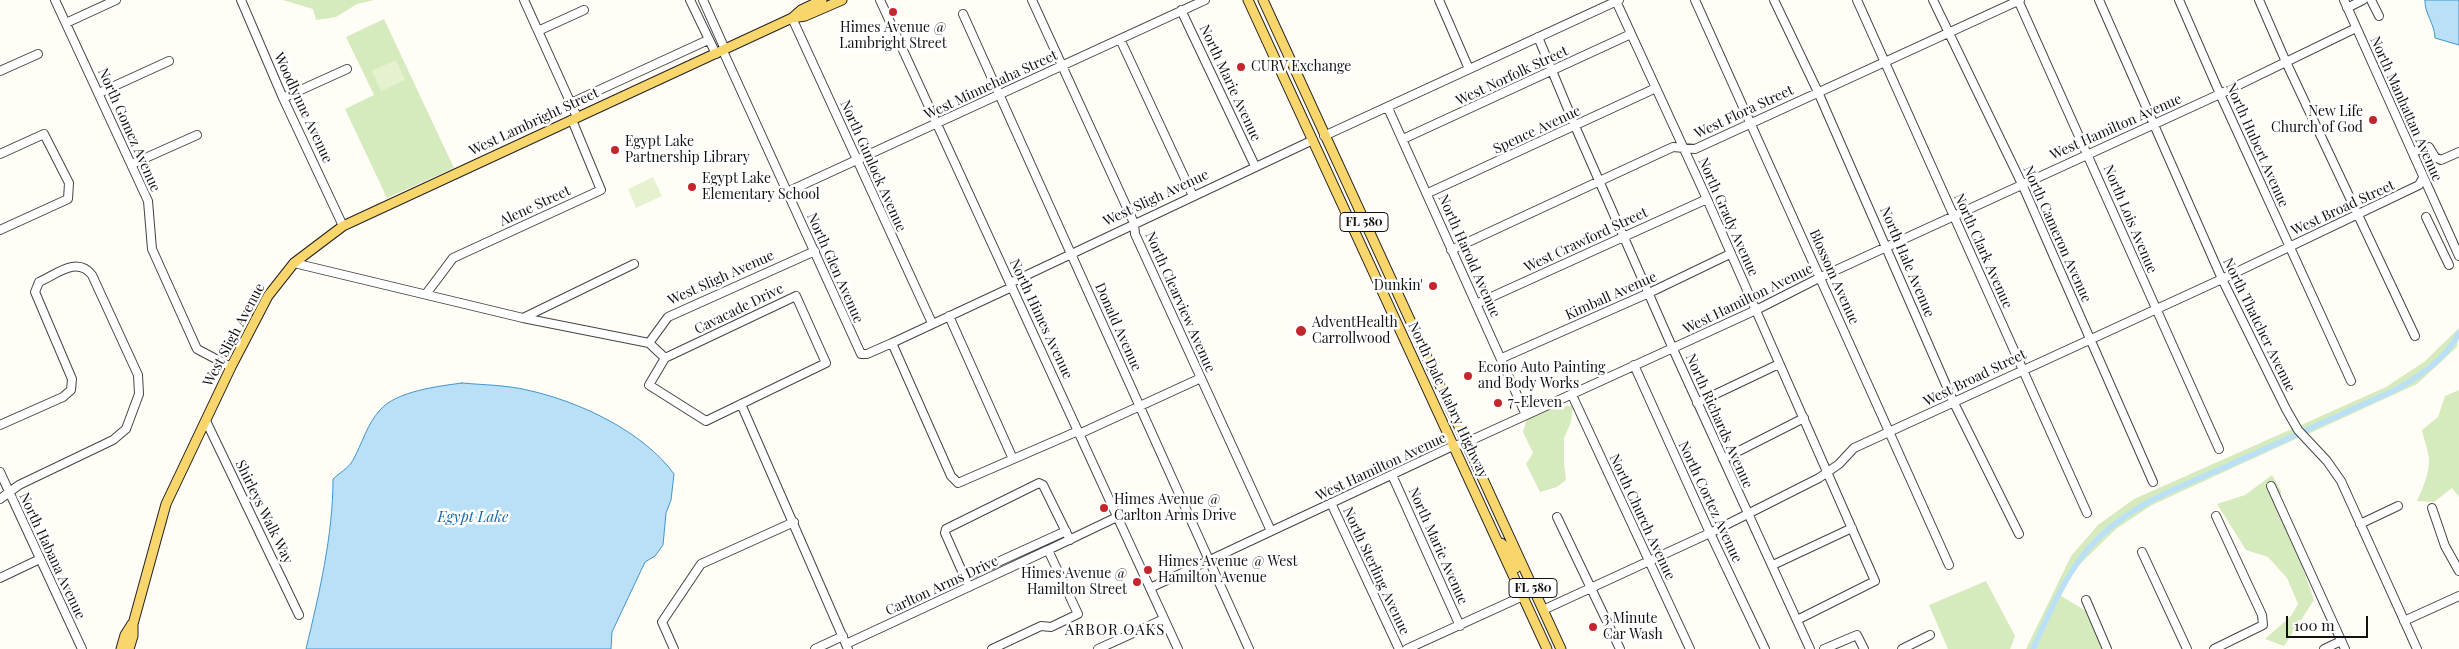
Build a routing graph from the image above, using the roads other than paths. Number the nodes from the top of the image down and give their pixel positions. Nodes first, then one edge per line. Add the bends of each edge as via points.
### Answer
1 (55, 0) edge
2 (116, 0) edge
3 (241, 0) edge
4 (524, 0) edge
5 (690, 0) edge
6 (703, 0) edge
7 (822, 0) edge
8 (842, 0) edge
9 (880, 0) edge
10 (1032, 0) edge
11 (1205, 0) edge
12 (1248, 0) edge
13 (1263, 0) edge
14 (1438, 0) edge
15 (1695, 0) edge
16 (1774, 0) edge
17 (1856, 0) edge
18 (1933, 0) edge
19 (2019, 0) edge
20 (2099, 0) edge
21 (2179, 0) edge
22 (2259, 0) edge
23 (2364, 0) edge
24 (2371, 0) edge
25 (1617, 1) edge
26 (2345, 2) edge
27 (584, 10) dead end
28 (1182, 10) junction
29 (963, 14) dead end
30 (2379, 16) dead end
31 (792, 18) junction
32 (66, 23) junction
33 (2356, 28) junction
34 (538, 31) junction
35 (1631, 34) junction
36 (1948, 34) junction
37 (1538, 37) junction
38 (708, 40) junction
39 (1120, 40) junction
40 (1268, 42) junction
41 (719, 52) junction
42 (38, 54) dead end
43 (169, 61) dead end
44 (1885, 62) junction
45 (2286, 62) junction
46 (1063, 66) junction
47 (347, 69) dead end
48 (1469, 69) junction
49 (0, 71) edge
50 (1554, 71) junction
51 (1656, 88) junction
52 (1818, 92) junction
53 (99, 94) junction
54 (2220, 94) junction
55 (1000, 95) junction
56 (284, 98) junction
57 (571, 103) junction
58 (1388, 108) junction
59 (575, 118) junction
60 (1751, 122) junction
61 (936, 124) junction
62 (2152, 124) junction
63 (1575, 126) junction
64 (197, 135) dead end
65 (1324, 136) junction
66 (1403, 139) junction
67 (1313, 140) junction
68 (1684, 148) junction
69 (2413, 152) junction
70 (2459, 152) edge
71 (2088, 153) junction
72 (0, 154) edge
73 (856, 160) junction
74 (132, 164) junction
75 (1255, 166) junction
76 (2423, 178) junction
77 (1600, 182) junction
78 (2022, 184) junction
79 (787, 192) junction
80 (1428, 194) junction
81 (1193, 196) junction
82 (1707, 199) junction
83 (2358, 213) junction
84 (1954, 215) junction
85 (2426, 217) dead end
86 (1351, 222) junction
87 (1134, 223) junction
88 (1365, 225) junction
89 (343, 226) junction
90 (0, 230) edge
91 (2450, 235) junction
92 (1624, 236) junction
93 (2437, 241) junction
94 (1887, 246) junction
95 (2289, 247) junction
96 (1451, 250) junction
97 (814, 251) junction
98 (1071, 254) junction
99 (1730, 254) junction
100 (2459, 256) edge
101 (294, 263) junction
102 (634, 264) dead end
103 (2448, 265) dead end
104 (1821, 277) junction
105 (2222, 279) junction
106 (1011, 285) junction
107 (426, 294) junction
108 (1649, 294) junction
109 (1476, 304) junction
110 (2155, 309) junction
111 (1756, 310) junction
112 (1406, 315) junction
113 (949, 316) junction
114 (523, 318) junction
115 (932, 323) junction
116 (2415, 336) dead end
117 (1403, 337) junction
118 (2089, 338) junction
119 (649, 343) junction
120 (892, 343) junction
121 (1673, 349) junction
122 (867, 354) joint
123 (665, 358) junction
124 (1502, 358) junction
125 (1779, 364) junction
126 (1634, 365) junction
127 (231, 366) junction
128 (2022, 369) junction
129 (1432, 371) junction
130 (1201, 378) junction
131 (2351, 381) dead end
132 (1572, 395) junction
133 (1697, 402) junction
134 (1954, 403) junction
135 (741, 404) junction
136 (1140, 406) junction
137 (1526, 415) junction
138 (1804, 418) junction
139 (206, 420) junction
140 (0, 426) edge
141 (1078, 432) junction
142 (1888, 432) junction
143 (1465, 443) junction
144 (1453, 446) junction
145 (2219, 449) dead end
146 (1013, 458) junction
147 (1723, 459) junction
148 (0, 472) edge
149 (1828, 474) junction
150 (1392, 475) junction
151 (2153, 482) dead end
152 (2271, 486) dead end
153 (9, 492) junction
154 (0, 499) edge
155 (1331, 504) junction
156 (2398, 506) dead end
157 (2432, 508) dead end
158 (2087, 513) dead end
159 (1747, 514) junction
160 (2216, 516) dead end
161 (1118, 517) junction
162 (1557, 517) dead end
163 (794, 522) junction
164 (2360, 524) junction
165 (1852, 528) junction
166 (1271, 531) junction
167 (1066, 532) junction
168 (1710, 533) junction
169 (2019, 534) dead end
170 (1496, 538) junction
171 (1070, 540) junction
172 (1048, 550) junction
173 (2142, 552) dead end
174 (40, 559) junction
175 (1211, 560) junction
176 (1648, 561) junction
177 (1773, 565) junction
178 (1949, 565) dead end
179 (2459, 571) edge
180 (965, 577) junction
181 (0, 578) edge
182 (969, 587) junction
183 (1590, 587) junction
184 (1150, 588) junction
185 (1523, 596) junction
186 (2459, 596) edge
187 (2086, 600) dead end
188 (1543, 610) junction
189 (299, 615) dead end
190 (1164, 619) junction
191 (1797, 620) junction
192 (2404, 621) junction
193 (132, 624) junction
194 (1460, 626) junction
195 (1930, 636) dead end
196 (846, 643) edge
197 (2343, 645) edge
198 (82, 649) edge
199 (121, 649) edge
200 (129, 649) edge
201 (674, 649) edge
202 (815, 649) edge
203 (992, 649) edge
204 (1098, 649) edge
205 (1178, 649) edge
206 (1249, 649) edge
207 (1399, 649) edge
208 (1407, 649) edge
209 (1547, 649) edge
210 (1561, 649) edge
211 (1620, 649) edge
212 (1690, 649) edge
213 (1766, 649) edge
214 (1810, 649) edge
215 (1824, 649) edge
216 (1864, 649) edge
217 (1902, 649) edge
218 (2107, 649) edge
219 (2187, 649) edge
220 (2214, 649) edge
221 (2324, 649) edge
222 (2417, 649) edge

1 - 32 street, North Gomez Avenue
2 - 32 street
3 - 56 street, Woodlynne Avenue
4 - 34 street
5 - 38 street
6 - 41 street via 724,47
7 - 31 main road, West Lambright Street
8 - 31 main road, West Lambright Street via 805,16
9 - 61 street, North Himes Avenue
10 - 46 street, North Clearview Avenue
11 - 28 street, West Minnehaha Street
12 - 40 main road, North Dale Mabry Highway / FL 580
13 - 65 main road, North Dale Mabry Highway / FL 580
14 - 48 street
15 - 60 street, Blossom Avenue
16 - 52 street, North Hale Avenue
17 - 44 street, North Clark Avenue
18 - 36 street, North Cameron Avenue
19 - 36 street, West Flora Street
19 - 71 street, North Lois Avenue
20 - 62 street, North Thatcher Avenue
21 - 54 street, North Hubert Avenue
22 - 45 street
23 - 26 street
24 - 30 street
25 - 35 street, North Grady Avenue
25 - 37 street
26 - 33 street, North Manhattan Avenue
27 - 34 street
28 - 39 street, West Minnehaha Street
28 - 75 street, North Marie Avenue
29 - 55 street, Donald Avenue
31 - 41 main road, West Lambright Street
31 - 73 street, North Gunlock Avenue
32 - 53 street, North Gomez Avenue
33 - 45 street, West Hamilton Avenue
33 - 69 street, North Manhattan Avenue
34 - 57 street
35 - 50 street, West Norfolk Street
35 - 51 street, North Grady Avenue
36 - 44 street, West Flora Street
36 - 78 street, North Cameron Avenue
37 - 48 street
37 - 50 street, North Richards Avenue
38 - 41 street
38 - 57 street
39 - 46 street, West Minnehaha Street
39 - 81 street
40 - 65 main road via 1278,50 1312,123
40 - 67 main road, North Dale Mabry Highway / FL 580
41 - 59 main road, West Lambright Street
41 - 79 street, North Glen Avenue
42 - 49 street
43 - 53 street
44 - 52 street, West Flora Street
44 - 84 street, North Clark Avenue
45 - 54 street, West Hamilton Avenue
45 - 83 street
46 - 55 street, West Minnehaha Street
46 - 87 street, North Clearview Avenue
47 - 56 street
48 - 58 street
50 - 63 street, North Richards Avenue
50 - 66 street, West Norfolk Street
51 - 63 street, Spence Avenue
51 - 68 street, North Grady Avenue
52 - 60 street, West Flora Street
52 - 94 street, North Hale Avenue
53 - 74 street, North Gomez Avenue
54 - 62 street, West Hamilton Avenue
54 - 95 street, North Hubert Avenue
55 - 61 street, West Minnehaha Street
55 - 98 street, Donald Avenue
56 - 89 street, Woodlynne Avenue
57 - 59 street
58 - 65 street
58 - 66 street, North Harold Avenue
59 - 89 main road, West Lambright Street
59 - 107 street, Alene Street via 601,190 453,258
60 - 68 street, West Flora Street via 1695,149
60 - 104 street, Blossom Avenue
61 - 73 street, West Minnehaha Street
61 - 106 street, North Himes Avenue
62 - 71 street, West Hamilton Avenue
62 - 105 street, North Thatcher Avenue
63 - 77 street, North Richards Avenue
63 - 80 street, Spence Avenue
64 - 74 street
65 - 88 main road, North Dale Mabry Highway / FL 580
66 - 80 street, North Harold Avenue
67 - 75 street, West Sligh Avenue
67 - 86 main road, North Dale Mabry Highway / FL 580
67 - 88 main road via 1326,152 1352,208
68 - 77 street, West Flora Street via 1674,147
68 - 82 street, North Grady Avenue
69 - 70 street via 2429,148 2441,160
69 - 76 street, North Manhattan Avenue
71 - 78 street, West Hamilton Avenue
71 - 110 street, North Lois Avenue
72 - 90 street via 44,134 69,183 68,199
73 - 79 street, West Minnehaha Street
73 - 115 street, North Gunlock Avenue
74 - 127 street, North Gomez Avenue via 148,201 152,249 197,349
75 - 81 street, West Sligh Avenue
76 - 83 street, West Broad Street via 2419,185
76 - 91 street, North Manhattan Avenue
77 - 92 street, North Richards Avenue
77 - 96 street, West Flora Street
78 - 84 street, West Hamilton Avenue
78 - 118 street, North Cameron Avenue
79 - 97 street, North Glen Avenue
80 - 96 street, North Harold Avenue
81 - 87 street, West Sligh Avenue
82 - 92 street, West Crawford Street
82 - 99 street, North Grady Avenue
83 - 95 street, West Broad Street
83 - 116 street
84 - 94 street, West Hamilton Avenue
84 - 128 street, North Clark Avenue
85 - 93 street
86 - 112 main road via 1362,231 1394,304
86 - 117 main road, North Dale Mabry Highway / FL 580
87 - 98 street, West Sligh Avenue
87 - 130 street, North Clearview Avenue via 1134,234
88 - 112 main road, North Dale Mabry Highway / FL 580
89 - 101 main road, West Lambright Street
91 - 93 street
91 - 100 street, North Manhattan Avenue
92 - 108 street, North Richards Avenue
92 - 109 street, West Crawford Street
93 - 103 street
94 - 104 street, West Hamilton Avenue
94 - 134 street, North Hale Avenue
95 - 105 street, West Broad Street
95 - 131 street, North Hubert Avenue
96 - 109 street, North Harold Avenue
97 - 119 street, West Sligh Avenue via 668,318
97 - 122 street, North Glen Avenue via 860,352
98 - 106 street, West Sligh Avenue
98 - 136 street, Donald Avenue
99 - 108 street, Kimball Avenue
99 - 111 street, North Grady Avenue
101 - 107 street
101 - 127 main road, West Sligh Avenue via 268,296
102 - 114 street
104 - 111 street, West Hamilton Avenue
104 - 142 street, Blossom Avenue
105 - 110 street, West Broad Street
105 - 164 street, North Thatcher Avenue via 2286,409 2298,430 2328,461
106 - 113 street, West Sligh Avenue
106 - 141 street, North Himes Avenue
107 - 114 street
108 - 121 street, North Richards Avenue
108 - 124 street, Kimball Avenue
109 - 124 street, North Harold Avenue
110 - 118 street, West Broad Street
110 - 145 street, North Lois Avenue
111 - 121 street, West Hamilton Avenue
111 - 125 street, North Grady Avenue
112 - 129 main road, North Dale Mabry Highway / FL 580
113 - 115 street, West Sligh Avenue
113 - 146 street
114 - 119 street
115 - 120 street, West Sligh Avenue
117 - 129 main road via 1413,343 1425,368
117 - 144 main road, North Dale Mabry Highway / FL 580
118 - 128 street, West Broad Street
118 - 151 street, North Cameron Avenue
119 - 123 street
120 - 122 street, West Sligh Avenue
120 - 146 street via 958,483
121 - 126 street, West Hamilton Avenue
121 - 133 street, North Richards Avenue
123 - 135 street, Cavacade Drive via 649,385 706,422
123 - 135 street, Cavacade Drive via 796,296 826,363
124 - 137 street, North Harold Avenue
125 - 133 street
125 - 138 street, North Grady Avenue
126 - 132 street, West Hamilton Avenue
126 - 168 street, North Cortez Avenue
127 - 139 main road, West Sligh Avenue
128 - 134 street, West Broad Street
128 - 158 street, North Clark Avenue
129 - 143 main road, North Dale Mabry Highway / FL 580
130 - 136 street
130 - 166 street, North Clearview Avenue
132 - 137 street, West Hamilton Avenue
132 - 176 street, North Church Avenue
133 - 147 street, North Richards Avenue
134 - 142 street, West Broad Street
134 - 169 street, North Hale Avenue
135 - 163 street
136 - 141 street
136 - 175 street, Donald Avenue
137 - 143 street, West Hamilton Avenue
138 - 147 street
138 - 149 street, North Grady Avenue
139 - 189 street, Shirleys Walk Way
139 - 193 main road, West Sligh Avenue via 166,504
140 - 153 street via 63,397 71,390 72,379 35,292 39,282 77,264 86,267 138,375 140,394 126,429 113,440
141 - 146 street
141 - 161 street, North Himes Avenue
142 - 149 street, West Broad Street via 1854,448
142 - 178 street, Blossom Avenue
143 - 144 street, West Hamilton Avenue
143 - 188 main road, North Dale Mabry Highway / FL 580
144 - 150 street, West Hamilton Avenue
144 - 170 main road, North Dale Mabry Highway / FL 580
147 - 159 street, North Richards Avenue
148 - 153 street, North Habana Avenue
149 - 159 street, West Broad Street
149 - 165 street, North Grady Avenue
150 - 155 street, West Hamilton Avenue
150 - 194 street, North Marie Avenue
152 - 197 street
153 - 154 street
153 - 174 street, North Habana Avenue
155 - 166 street, West Hamilton Avenue
155 - 207 street, North Sterling Avenue
156 - 164 street
157 - 179 street
159 - 168 street, West Broad Street
159 - 177 street, North Richards Avenue
160 - 220 street via 2262,615 2263,625
161 - 171 street, Carlton Arms Drive
161 - 184 street, North Himes Avenue
162 - 183 street
163 - 196 street
163 - 201 street via 701,564 662,622
164 - 192 street, North Thatcher Avenue
165 - 177 street
165 - 191 street, North Grady Avenue via 1875,581
166 - 175 street, West Hamilton Avenue
167 - 171 street
167 - 180 street
167 - 180 street via 1040,484 946,529
168 - 176 street, West Broad Street
168 - 213 street, North Cortez Avenue
170 - 185 main road, North Dale Mabry Highway / FL 580
170 - 188 main road via 1508,549 1530,599
171 - 172 street, Carlton Arms Drive
172 - 182 street, Carlton Arms Drive
172 - 203 street via 1078,614 1051,627 1041,626
173 - 219 street
174 - 181 street
174 - 198 street, North Habana Avenue
175 - 184 street, West Hamilton Avenue
175 - 206 street, Donald Avenue
176 - 183 street, West Broad Street
176 - 212 street, North Church Avenue
177 - 191 street, North Richards Avenue
180 - 182 street
182 - 196 street, Carlton Arms Drive
183 - 188 street, West Broad Street
183 - 211 street
184 - 190 street, North Himes Avenue
185 - 194 street
185 - 209 main road, North Dale Mabry Highway / FL 580
186 - 192 street
187 - 218 street
188 - 210 main road, North Dale Mabry Highway / FL 580
190 - 204 street
190 - 205 street, North Himes Avenue
191 - 214 street, North Richards Avenue
192 - 222 street, North Thatcher Avenue
193 - 199 main road, West Sligh Avenue
193 - 200 main road, West Sligh Avenue via 134,636
194 - 208 street
195 - 217 street
196 - 202 street, Carlton Arms Drive
197 - 221 street
215 - 216 street via 1857,635

